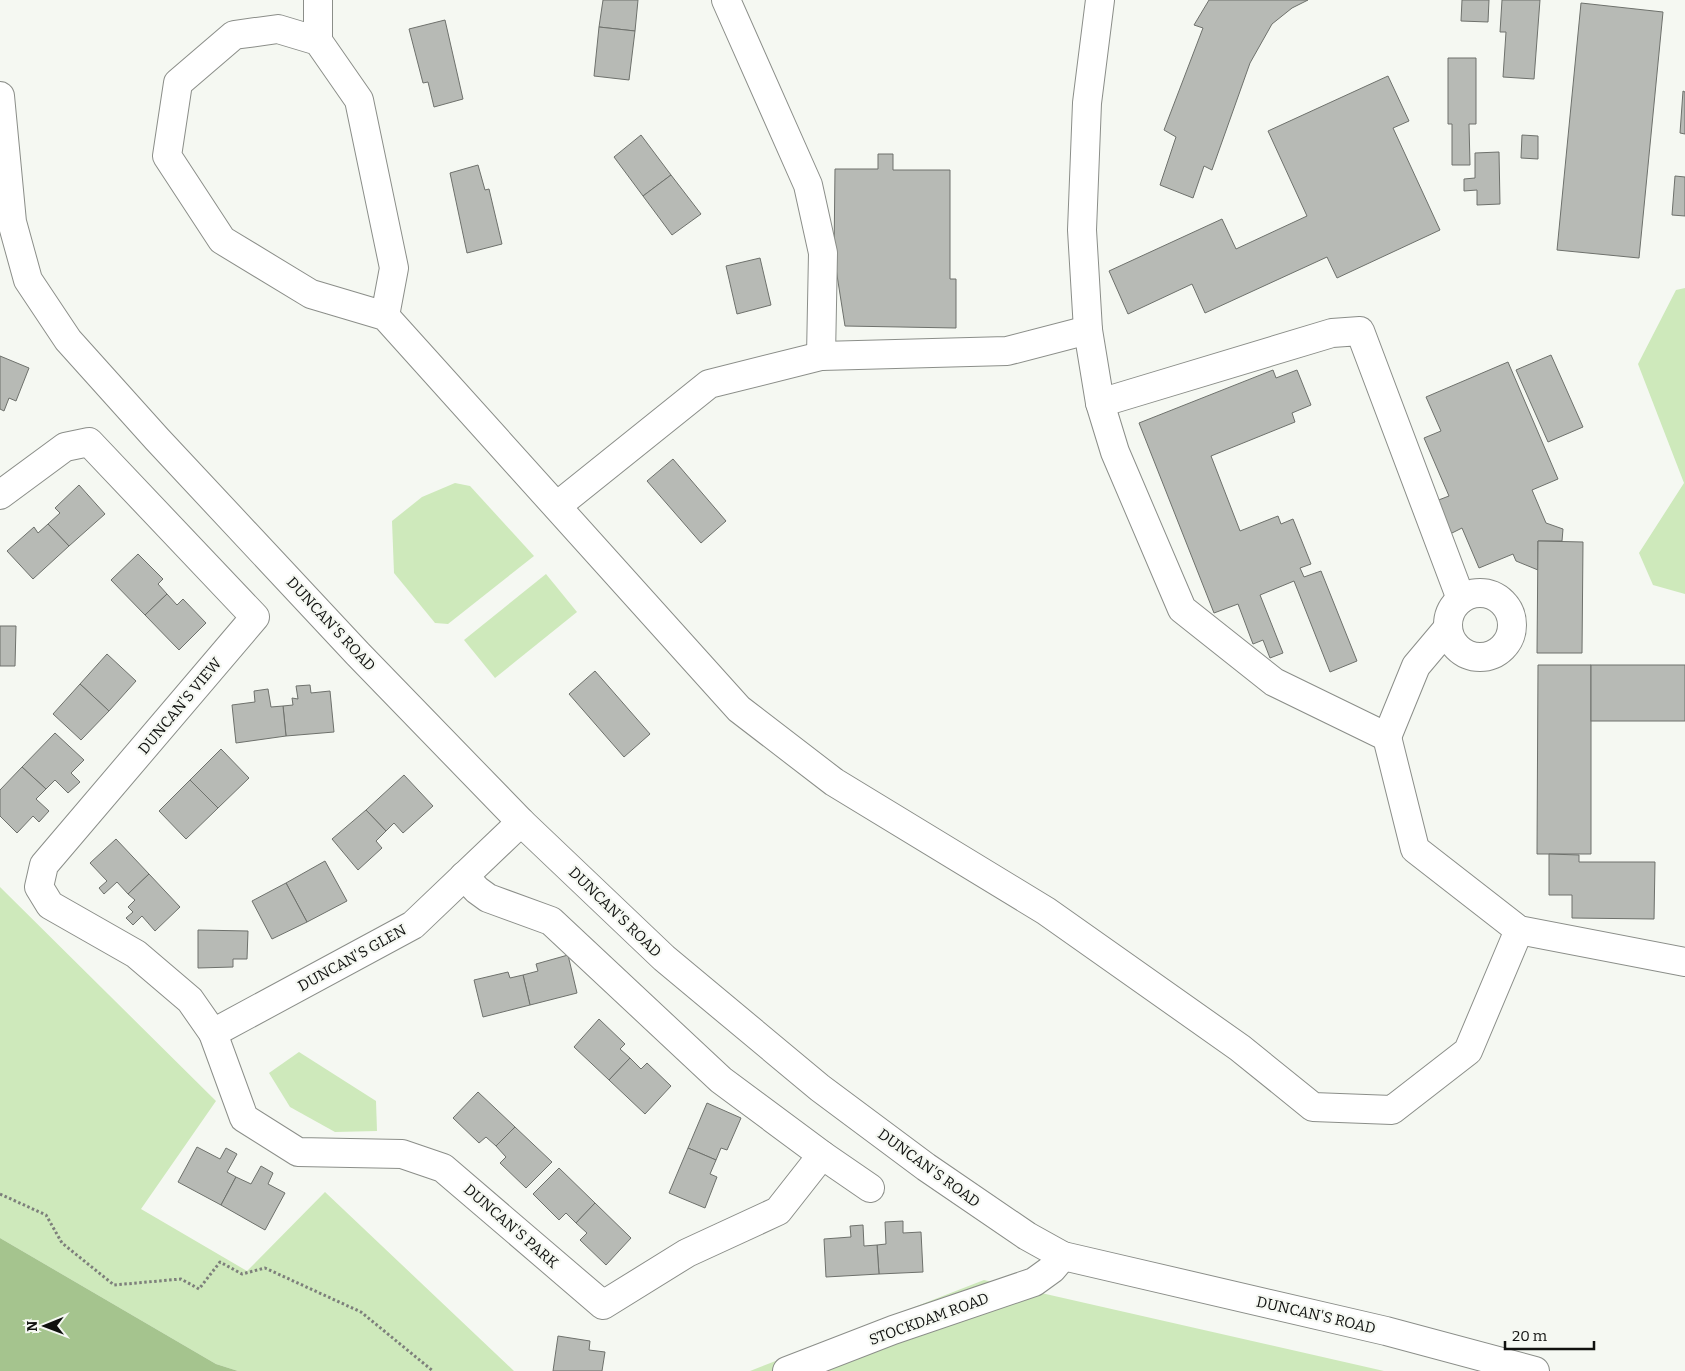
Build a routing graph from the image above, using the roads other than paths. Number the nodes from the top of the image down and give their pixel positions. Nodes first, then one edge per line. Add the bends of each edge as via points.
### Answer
1 (318, 0) edge
2 (726, 0) edge
3 (1100, 0) edge
4 (318, 41) junction
5 (0, 96) edge
6 (386, 316) junction
7 (1088, 330) junction
8 (821, 356) junction
9 (1100, 403) junction
10 (0, 495) edge
11 (557, 506) junction
12 (1461, 600) junction
13 (1448, 628) junction
14 (1387, 736) junction
15 (521, 822) junction
16 (464, 876) junction
17 (1519, 930) junction
18 (1685, 962) edge
19 (213, 1033) junction
20 (822, 1155) junction
21 (870, 1188) dead end
22 (1063, 1256) junction
23 (787, 1371) edge
24 (1535, 1371) edge

1 - 4 street
2 - 8 street via 808,185 824,253
3 - 7 street via 1087,103 1082,230
4 - 6 street via 359,100 394,268
4 - 6 street via 278,28 234,35 178,83 167,156 222,240 311,294
5 - 15 street, DUNCAN'S ROAD via 12,222 28,280 68,340 365,661
6 - 11 street
7 - 8 street via 1007,351
7 - 9 street
8 - 11 street via 709,384
9 - 12 street via 1332,333 1360,331
9 - 14 street via 1115,452 1182,609 1274,682
10 - 19 street, DUNCAN'S VIEW via 65,447 90,442 255,617 44,865 39,887 50,905 143,960 190,1000
11 - 17 street via 739,709 834,782 1046,911 1240,1048 1313,1107 1392,1110 1468,1052
12 - 13 street via 1449,617
12 - 13 street via 1481,593 1500,600 1511,618 1509,638 1494,653 1485,657 1474,656 1456,646
13 - 14 street via 1416,666
14 - 17 street via 1415,849
15 - 16 street, DUNCAN'S GLEN
15 - 22 street, DUNCAN'S ROAD via 664,958 820,1088 926,1167 1026,1236
16 - 19 street, DUNCAN'S GLEN via 413,925
16 - 20 street via 488,898 551,921 721,1080
17 - 18 street
19 - 20 street, DUNCAN'S PARK via 244,1118 298,1152 402,1154 443,1168 604,1305 687,1253 778,1211
20 - 21 street
22 - 23 street, STOCKDAM ROAD via 1034,1282 893,1330
22 - 24 street, DUNCAN'S ROAD via 1386,1331

